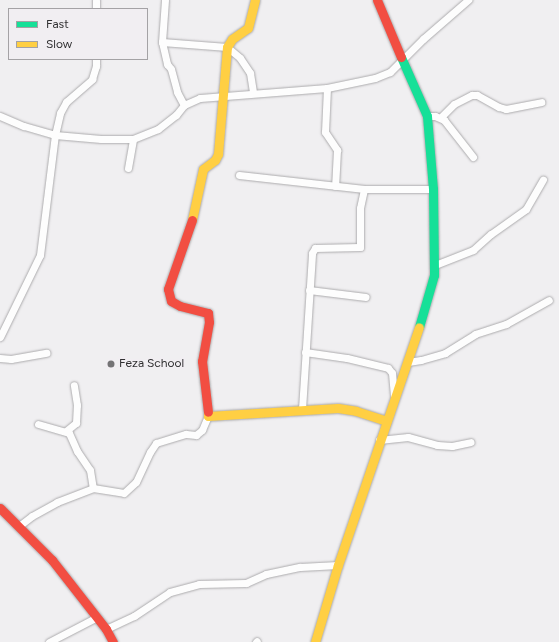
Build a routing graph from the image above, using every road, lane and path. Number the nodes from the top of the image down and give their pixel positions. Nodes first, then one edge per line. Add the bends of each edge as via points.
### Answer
1 (165, 0) edge
2 (255, 0) edge
3 (377, 0) edge
4 (468, 0) edge
5 (162, 42) junction
6 (227, 47) junction
7 (96, 60) edge
8 (402, 60) junction
9 (327, 88) junction
10 (253, 93) junction
11 (222, 97) junction
12 (541, 102) dead end
13 (184, 105) junction
14 (0, 116) edge
15 (427, 116) junction
16 (441, 117) junction
17 (55, 134) junction
18 (133, 139) junction
19 (473, 157) dead end
20 (128, 168) dead end
21 (239, 175) dead end
22 (543, 179) dead end
23 (335, 186) junction
24 (364, 188) junction
25 (433, 189) junction
26 (435, 265) junction
27 (309, 290) junction
28 (366, 296) dead end
29 (549, 300) dead end
30 (0, 337) edge
31 (305, 352) junction
32 (46, 353) dead end
33 (0, 358) edge
34 (408, 362) junction
35 (74, 385) dead end
36 (395, 400) junction
37 (302, 410) junction
38 (208, 416) junction
39 (386, 421) junction
40 (38, 424) dead end
41 (66, 432) junction
42 (379, 440) junction
43 (471, 442) dead end
44 (93, 488) junction
45 (0, 508) edge
46 (19, 526) junction
47 (338, 565) junction
48 (97, 617) junction
49 (106, 629) junction
50 (49, 642) edge
51 (113, 642) edge
52 (315, 642) edge

1 - 5 street
2 - 6 street via 248,28
3 - 8 street
4 - 8 street
5 - 6 street
5 - 13 street via 167,64
6 - 10 street via 240,58 250,73
6 - 11 street
7 - 17 street via 92,79 66,102 60,113
8 - 9 street via 390,72 375,78
8 - 15 street
9 - 10 street
9 - 23 street via 325,132 337,150
10 - 11 street
11 - 13 street via 200,98
11 - 38 street via 218,154 215,160 203,169 190,227 168,288 171,301 208,313 209,322 202,361
12 - 16 street via 506,109 472,95 454,104
13 - 18 street via 158,129
14 - 17 street via 24,126
15 - 16 street
15 - 25 street
16 - 19 street
17 - 18 street via 101,139
17 - 30 street via 40,255
18 - 20 street
21 - 23 street
22 - 26 street via 526,209 473,250
23 - 24 street
24 - 25 street
24 - 27 street via 360,208 360,247 315,248 312,253
25 - 26 street
26 - 34 street
27 - 28 street
27 - 31 street
29 - 34 street via 506,324 476,334 445,353
31 - 36 street via 347,358 388,368 392,373
31 - 37 street
32 - 33 street
34 - 36 street
35 - 41 street via 76,423
36 - 39 street
37 - 38 street
37 - 39 street via 338,408
38 - 44 street via 202,430 196,435 186,434 156,443 136,482 124,493
39 - 42 street
40 - 41 street
41 - 44 street via 69,433 90,470
42 - 43 street via 408,436 437,445 452,446
42 - 47 street
44 - 46 street via 57,502
45 - 46 street
46 - 48 street via 52,560
47 - 49 street via 300,567 266,574 246,583 199,584 170,592 134,616
47 - 52 street
48 - 49 street
48 - 50 street
49 - 51 street

